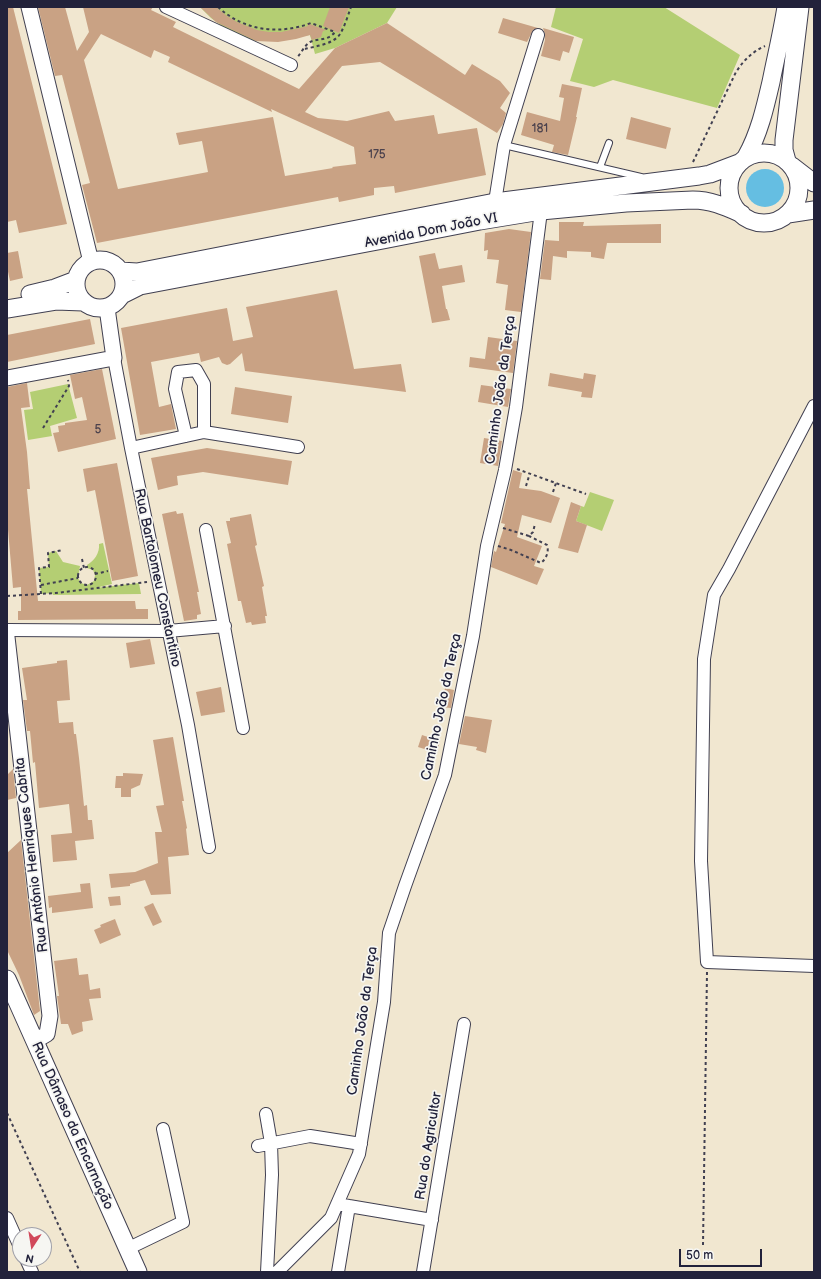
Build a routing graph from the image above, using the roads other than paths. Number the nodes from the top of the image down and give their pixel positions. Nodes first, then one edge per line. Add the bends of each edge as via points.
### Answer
1 (28, 7) edge
2 (166, 7) edge
3 (786, 7) edge
4 (800, 7) edge
5 (538, 35) dead end
6 (291, 65) road end
7 (610, 144) dead end
8 (504, 145) junction
9 (743, 160) junction
10 (789, 163) junction
11 (600, 168) junction
12 (656, 182) junction
13 (814, 183) edge
14 (495, 202) junction
15 (814, 210) edge
16 (541, 211) junction
17 (742, 214) junction
18 (788, 214) junction
19 (91, 262) junction
20 (120, 271) junction
21 (76, 280) junction
22 (122, 295) junction
23 (7, 299) edge
24 (83, 302) junction
25 (107, 308) junction
26 (7, 309) edge
27 (114, 358) junction
28 (7, 378) edge
29 (814, 406) edge
30 (204, 432) junction
31 (186, 436) junction
32 (298, 447) dead end
33 (131, 448) junction
34 (206, 530) dead end
35 (225, 626) junction
36 (7, 630) edge
37 (168, 632) junction
38 (7, 637) edge
39 (243, 728) dead end
40 (209, 847) dead end
41 (814, 966) edge
42 (7, 979) edge
43 (464, 1024) dead end
44 (35, 1042) junction
45 (266, 1114) dead end
46 (163, 1129) dead end
47 (271, 1143) junction
48 (361, 1144) junction
49 (258, 1146) dead end
50 (337, 1204) junction
51 (349, 1206) junction
52 (7, 1218) edge
53 (432, 1220) junction
54 (12, 1229) edge
55 (127, 1249) junction
56 (138, 1272) edge
57 (267, 1272) edge
58 (276, 1272) edge
59 (338, 1272) edge
60 (423, 1272) edge

1 - 19 street
2 - 6 street
3 - 9 main road via 781,39 758,133
4 - 10 main road via 784,140 784,150
5 - 8 street
7 - 11 lane
8 - 11 lane
8 - 14 street
9 - 10 main road, Avenida Dom João VI via 759,153 769,153 778,155
9 - 12 main road, Avenida Dom João VI via 710,174
9 - 17 main road via 731,175 729,188 733,204
10 - 13 main road, Avenida Dom João VI
10 - 18 main road via 798,177 799,190 796,203
11 - 12 lane
12 - 14 main road, Avenida Dom João VI
14 - 20 main road, Avenida Dom João VI via 137,272
15 - 18 main road, Avenida Dom João VI
16 - 17 main road, Avenida Dom João VI via 626,203 700,200 725,206
16 - 22 main road, Avenida Dom João VI via 140,286
16 - 48 street, Caminho João da Terça via 506,465 487,546 473,636 445,775 389,933 384,1002
17 - 18 main road, Avenida Dom João VI via 752,220 763,222 776,220
19 - 20 main road via 107,261
19 - 21 main road via 84,266
20 - 22 main road via 124,282
21 - 23 main road via 56,288
21 - 24 main road via 78,296
22 - 25 main road
24 - 25 main road via 94,308
24 - 26 main road via 56,301
25 - 27 street, Rua Bartolomeu Constantino
27 - 28 street
27 - 33 street, Rua Bartolomeu Constantino
29 - 41 street via 714,595 704,659 701,861 707,962
30 - 31 street
30 - 31 street via 204,384 196,370 178,372 175,389
30 - 32 street
31 - 33 street
33 - 37 street, Rua Bartolomeu Constantino
34 - 35 street
35 - 37 street
35 - 39 street
36 - 37 street
37 - 40 street, Rua Bartolomeu Constantino via 188,725
38 - 44 street, Rua António Henriques Cabrita via 50,1016 47,1034
42 - 44 main road, Rua Dâmaso da Encarnação
43 - 53 street, Rua do Agricultor
44 - 55 main road, Rua Dâmaso da Encarnação
45 - 47 street
46 - 55 street via 183,1222
47 - 48 street via 310,1136
47 - 49 street
47 - 57 street
48 - 50 street, Caminho João da Terça
50 - 51 street
50 - 58 street, Caminho João da Terça via 331,1218
51 - 53 street
51 - 59 street
52 - 54 street
53 - 60 street, Rua do Agricultor
55 - 56 main road, Rua Dâmaso da Encarnação

